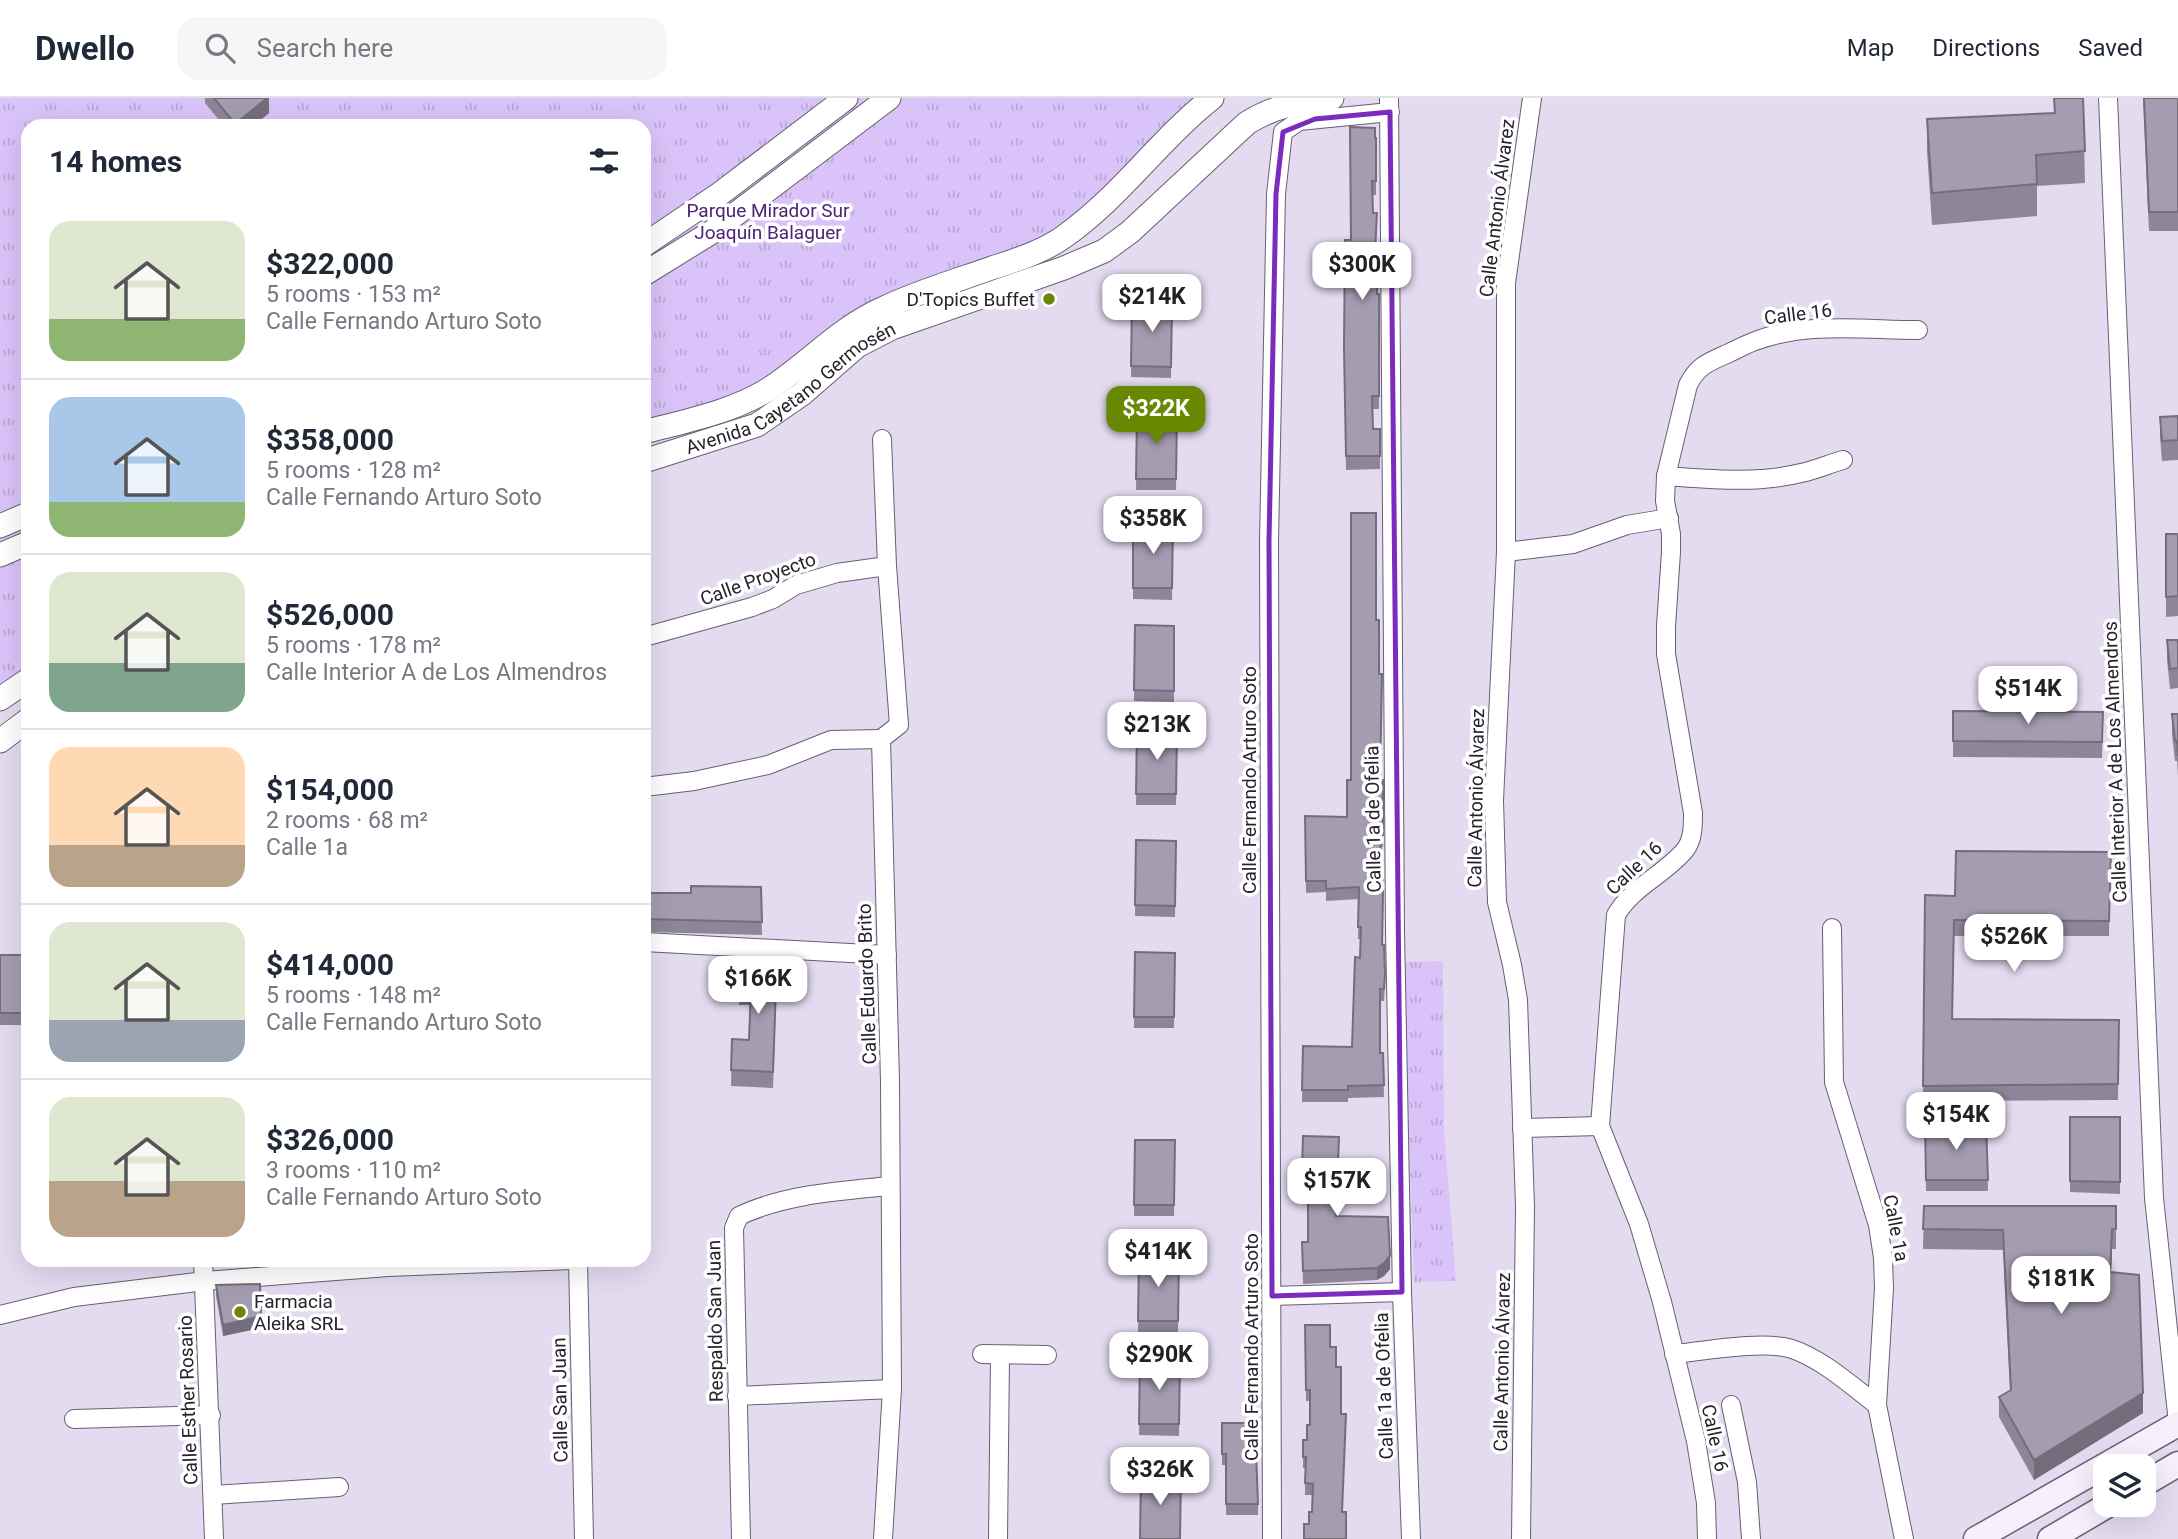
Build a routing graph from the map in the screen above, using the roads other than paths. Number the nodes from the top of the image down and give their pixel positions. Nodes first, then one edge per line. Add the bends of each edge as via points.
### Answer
1 (846, 98) edge
2 (889, 98) edge
3 (1212, 98) edge
4 (1332, 98) edge
5 (1532, 98) edge
6 (2108, 98) edge
7 (1389, 105) edge
8 (651, 240) edge
9 (651, 270) edge
10 (1918, 330) dead end
11 (651, 430) edge
12 (882, 439) dead end
13 (651, 459) edge
14 (1843, 460) dead end
15 (1665, 476) junction
16 (21, 517) edge
17 (1669, 518) junction
18 (0, 526) edge
19 (21, 546) edge
20 (1506, 552) junction
21 (0, 555) edge
22 (887, 566) junction
23 (651, 635) edge
24 (21, 685) edge
25 (0, 699) edge
26 (21, 725) edge
27 (881, 739) junction
28 (0, 741) edge
29 (651, 786) edge
30 (1832, 928) dead end
31 (651, 942) edge
32 (887, 955) junction
33 (1600, 1126) junction
34 (1522, 1128) junction
35 (890, 1186) junction
36 (204, 1267) edge
37 (356, 1267) edge
38 (578, 1267) edge
39 (205, 1281) junction
40 (1402, 1292) junction
41 (1272, 1296) junction
42 (0, 1315) edge
43 (1046, 1354) dead end
44 (1674, 1354) junction
45 (892, 1389) junction
46 (737, 1396) junction
47 (1731, 1405) dead end
48 (1877, 1405) junction
49 (211, 1415) junction
50 (74, 1419) dead end
51 (2178, 1423) edge
52 (2178, 1464) edge
53 (2156, 1477) edge
54 (340, 1487) dead end
55 (213, 1494) junction
56 (2025, 1511) junction
57 (2093, 1514) edge
58 (214, 1539) edge
59 (584, 1539) edge
60 (741, 1539) edge
61 (883, 1539) edge
62 (998, 1539) edge
63 (1272, 1539) edge
64 (1411, 1539) edge
65 (1521, 1539) edge
66 (1707, 1539) edge
67 (1751, 1539) edge
68 (1904, 1539) edge
69 (1976, 1539) edge
70 (2041, 1539) edge
71 (2050, 1539) edge

1 - 8 street via 722,193
2 - 9 street via 712,232
3 - 11 street, Avenida Cayetano Germosén via 1121,188 1062,238 1027,256 879,310 752,399
4 - 13 street, Avenida Cayetano Germosén via 1283,105 1247,123 1104,251 892,328 858,346 757,425
5 - 20 street, Calle Antonio Álvarez via 1506,282
6 - 51 street, Calle Interior A de Los Almendros via 2154,1198
7 - 40 street, Calle 1a de Ofelia
7 - 41 street, Calle Fernando Arturo Soto via 1299,121 1283,132 1278,155 1269,541
10 - 15 street, Calle 16 via 1785,333 1705,364 1688,385
12 - 22 street
14 - 15 street via 1765,479
15 - 17 street, Calle 16
16 - 18 street
17 - 20 street via 1627,525 1573,544
17 - 33 street, Calle 16 via 1666,654 1693,813 1692,834 1685,850 1623,902 1616,915
19 - 21 street
20 - 34 street, Calle Antonio Álvarez via 1494,800 1495,888 1518,1000
22 - 23 street, Calle Proyecto via 837,573 796,585 752,607
22 - 27 street via 900,725
24 - 25 street
26 - 28 street
27 - 29 street via 831,740 768,765
27 - 32 street, Calle Eduardo Brito
30 - 48 street, Calle 1a via 1834,1082 1878,1225 1883,1258
31 - 32 street
32 - 35 street, Calle Eduardo Brito
33 - 34 street
33 - 44 street, Calle 16 via 1652,1263
34 - 65 street, Calle Antonio Álvarez
35 - 45 street, Calle Eduardo Brito
35 - 46 street, Respaldo San Juan via 824,1192 739,1216 734,1228
36 - 39 street, Calle Esther Rosario
37 - 39 street
38 - 59 street, Calle San Juan
39 - 42 street via 74,1297
39 - 49 street, Calle Esther Rosario
40 - 41 street
40 - 64 street, Calle 1a de Ofelia
41 - 63 street, Calle Fernando Arturo Soto
43 - 62 street via 991,1355
44 - 48 street via 1766,1346 1791,1349 1830,1370
44 - 66 street, Calle 16 via 1700,1462
45 - 46 street
45 - 61 street, Calle Eduardo Brito
46 - 60 street, Respaldo San Juan
47 - 67 street via 1747,1482
48 - 68 street, Calle 1a
49 - 50 street
49 - 55 street, Calle Esther Rosario
51 - 56 main road
52 - 53 main road
54 - 55 street
55 - 58 street, Calle Esther Rosario
56 - 69 main road
56 - 70 main road
57 - 71 main road

